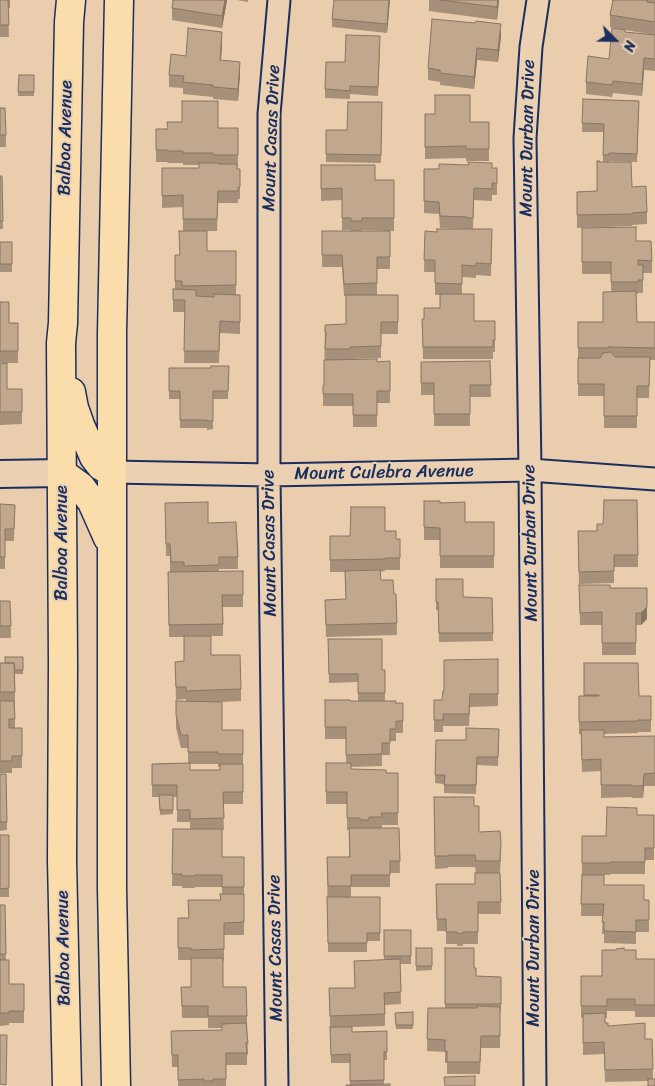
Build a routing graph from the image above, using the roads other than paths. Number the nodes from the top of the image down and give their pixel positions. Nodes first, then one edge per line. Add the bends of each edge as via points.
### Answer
1 (71, 0) edge
2 (119, 0) edge
3 (280, 0) edge
4 (538, 0) edge
5 (61, 343) junction
6 (530, 470) junction
7 (112, 472) junction
8 (0, 474) edge
9 (62, 474) junction
10 (269, 475) junction
11 (655, 479) edge
12 (112, 550) junction
13 (67, 1086) edge
14 (116, 1086) edge
15 (277, 1086) edge
16 (535, 1086) edge

1 - 5 main road, Balboa Avenue
2 - 7 main road
3 - 10 street, Mount Casas Drive via 269,114
4 - 6 street, Mount Durban Drive via 524,138
5 - 7 main road via 74,408 83,433 94,457
5 - 9 main road, Balboa Avenue
6 - 10 street, Mount Culebra Avenue
6 - 11 street, Mount Culebra Avenue
6 - 16 street, Mount Durban Drive
7 - 10 street, Mount Culebra Avenue
7 - 12 main road
8 - 9 street
9 - 12 main road via 81,487 92,502
9 - 13 main road, Balboa Avenue via 62,860
10 - 15 street, Mount Casas Drive
12 - 14 main road via 112,888

